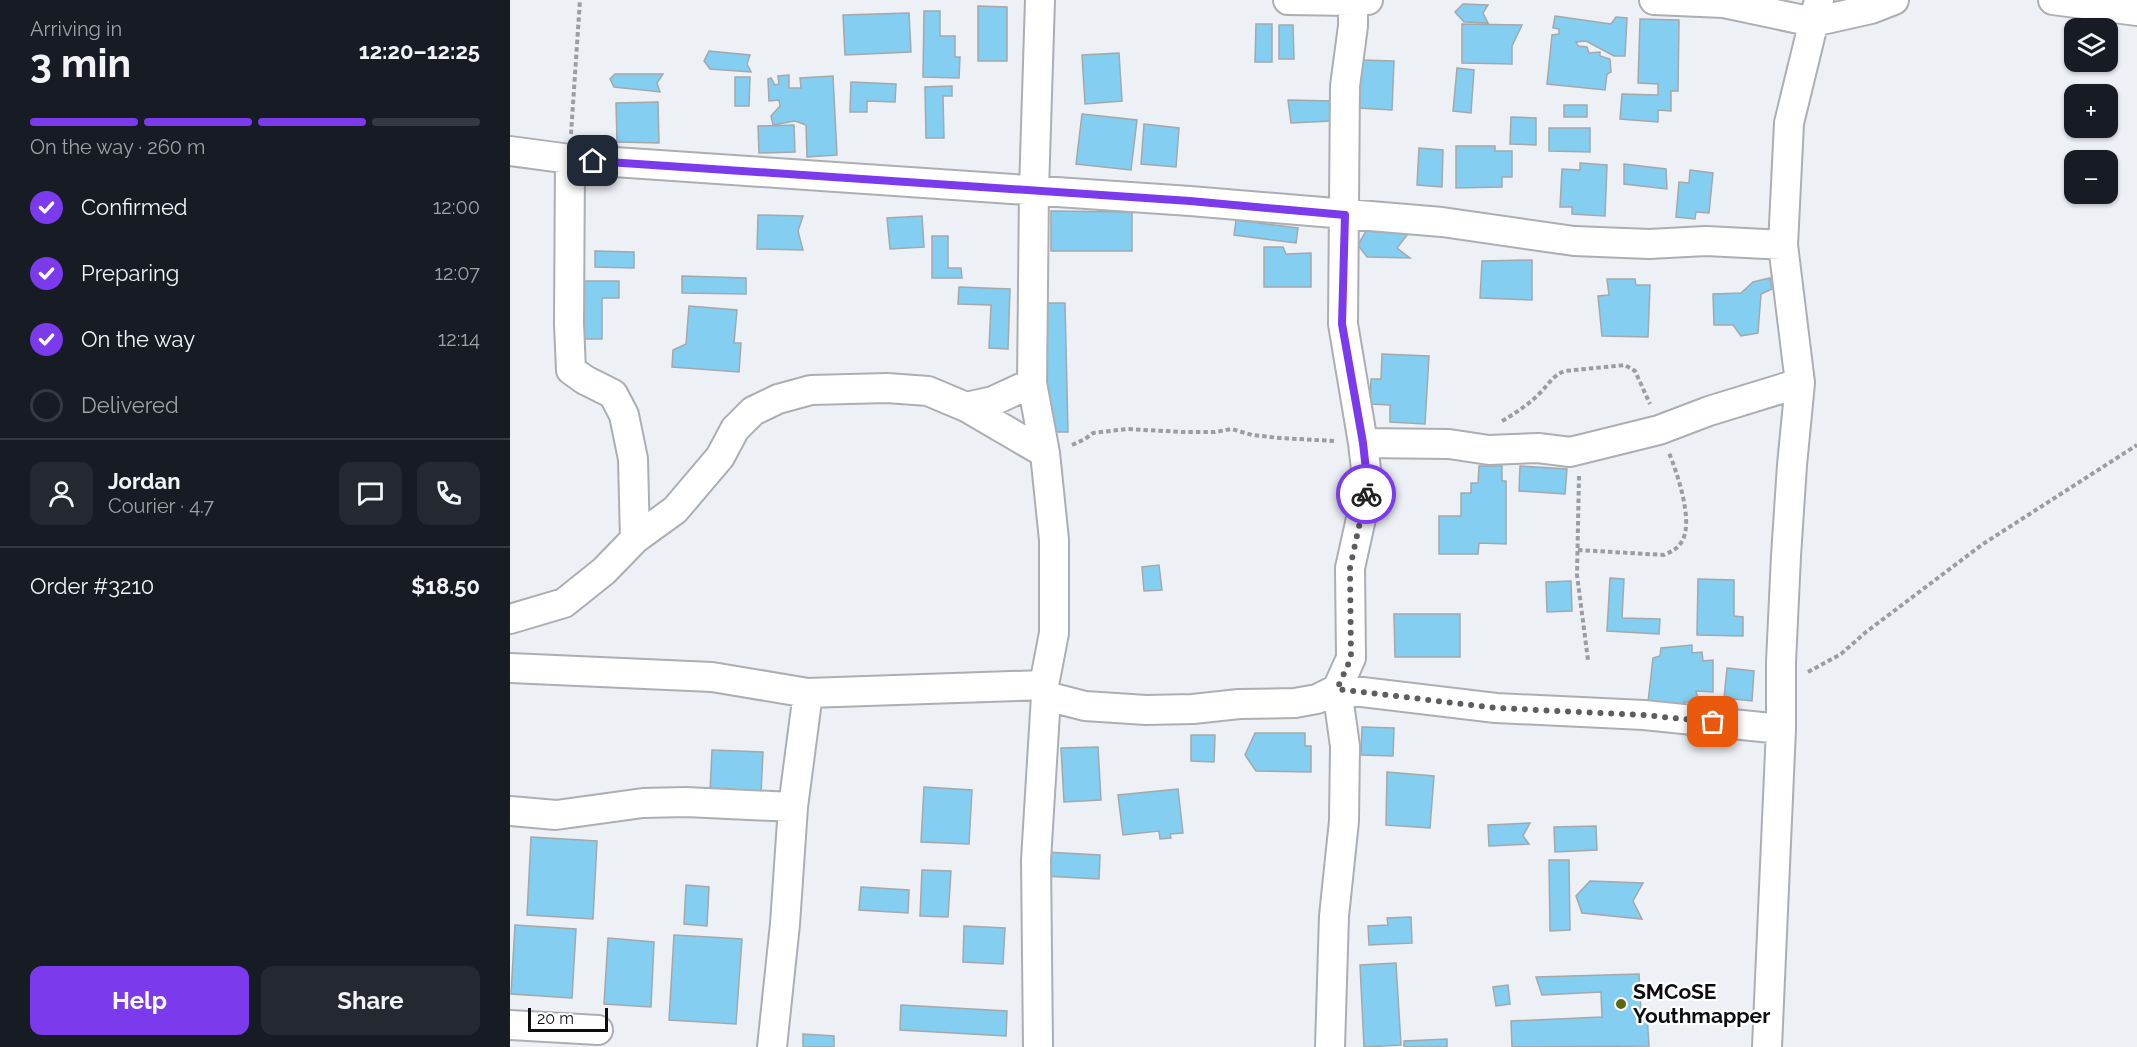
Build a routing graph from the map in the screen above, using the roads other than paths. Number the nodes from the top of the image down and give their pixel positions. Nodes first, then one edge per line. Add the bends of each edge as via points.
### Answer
1 (1040, 0) edge
2 (1288, 0) edge
3 (1654, 0) edge
4 (1894, 0) edge
5 (2054, 0) edge
6 (1361, 1) edge
7 (2137, 10) edge
8 (1816, 11) edge
9 (510, 151) edge
10 (570, 159) junction
11 (1034, 190) junction
12 (1345, 215) junction
13 (1783, 245) junction
14 (1032, 383) junction
15 (1800, 383) junction
16 (966, 407) junction
17 (1363, 443) junction
18 (1045, 453) junction
19 (635, 539) junction
20 (510, 619) edge
21 (510, 668) edge
22 (1337, 689) junction
23 (1045, 691) junction
24 (808, 693) junction
25 (1781, 729) junction
26 (794, 807) junction
27 (510, 812) edge
28 (510, 1025) edge
29 (598, 1030) dead end
30 (772, 1047) edge
31 (1038, 1047) edge
32 (1330, 1047) edge
33 (1767, 1047) edge

1 - 11 street
2 - 6 street
3 - 8 street
4 - 8 street via 1871,9
5 - 7 street
6 - 12 street via 1353,26 1345,86
8 - 13 street via 1789,123
9 - 10 street
10 - 11 street
10 - 19 street via 571,370 613,394 624,415 633,459
11 - 12 street
11 - 14 street
12 - 13 street via 1443,222 1574,241
12 - 17 street via 1342,324
13 - 15 street
14 - 16 street via 993,401
14 - 18 street
15 - 17 street via 1659,430 1570,452
15 - 25 street via 1792,465
16 - 18 street
16 - 19 street via 928,391 887,388 811,390 778,399 753,411 675,510
17 - 22 street via 1368,488 1350,568 1351,658
18 - 23 street via 1054,540 1054,633
19 - 20 street via 604,571 564,603
21 - 24 street via 712,677
22 - 23 street via 1317,699 1295,703 1146,710 1085,706
22 - 25 street via 1496,708 1644,715
22 - 32 street via 1345,746 1344,821 1334,916
23 - 24 street
23 - 31 street via 1036,860
24 - 26 street
25 - 33 street
26 - 27 street via 686,802 643,803 556,815
26 - 30 street
28 - 29 street

